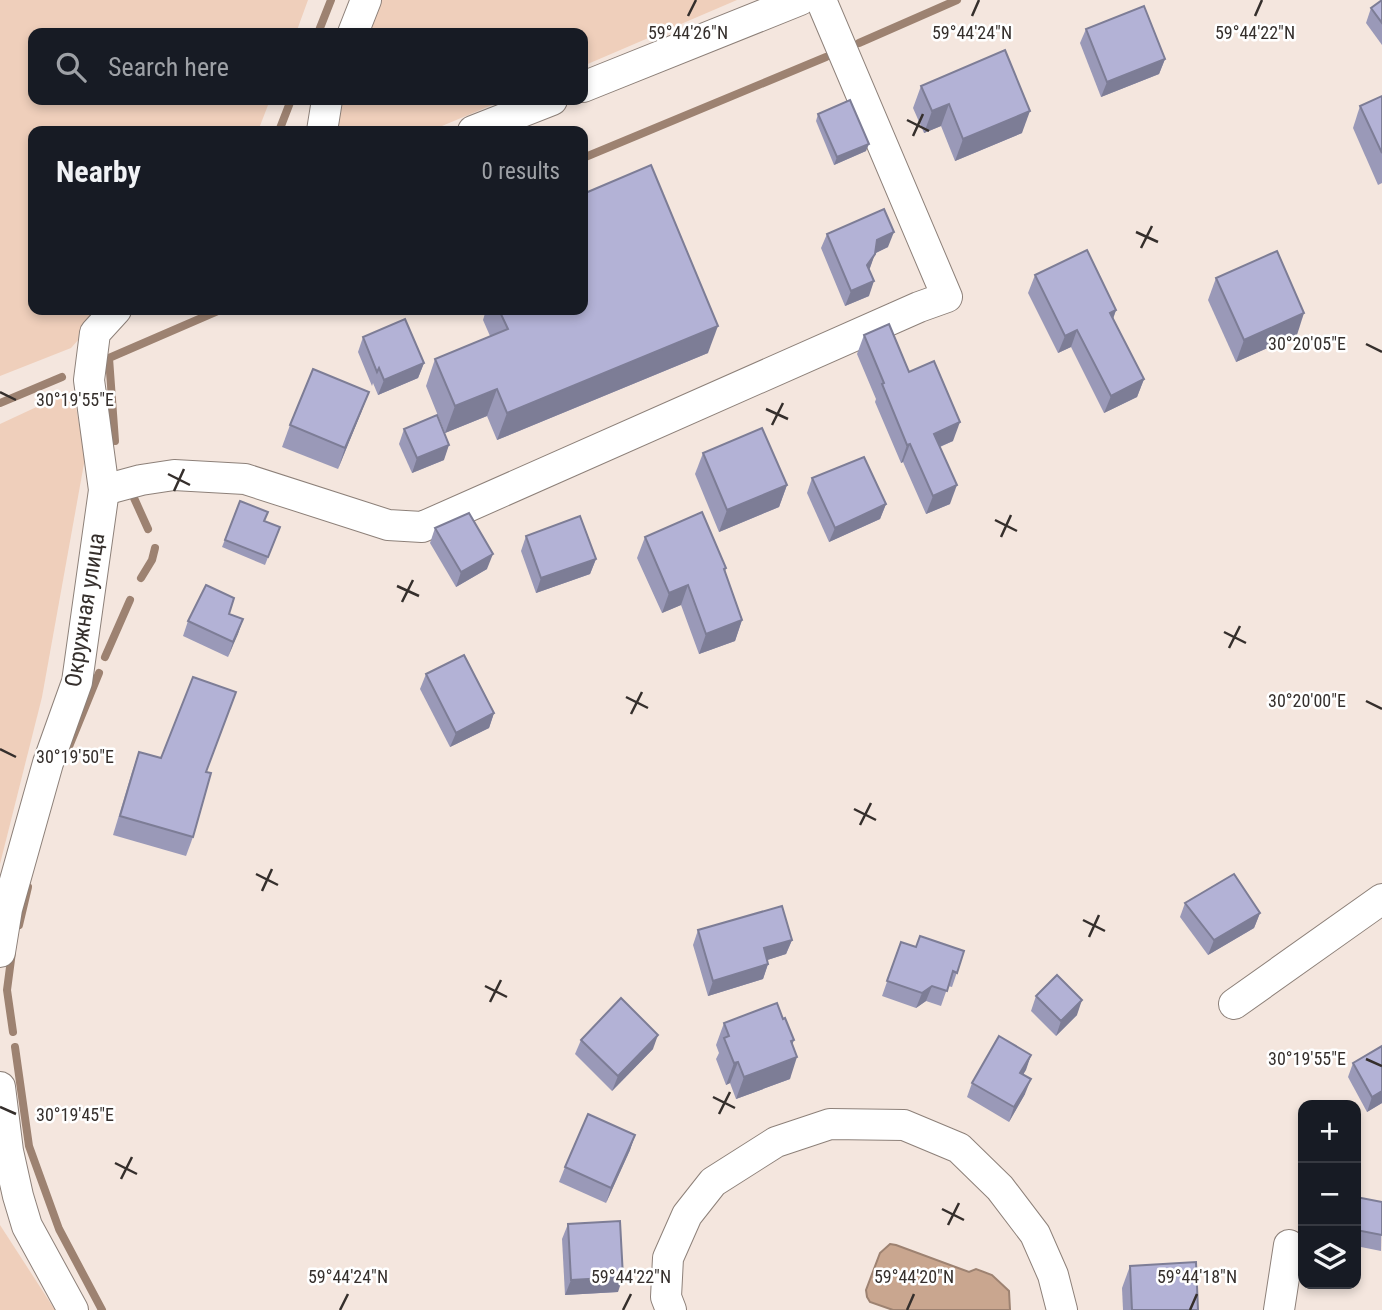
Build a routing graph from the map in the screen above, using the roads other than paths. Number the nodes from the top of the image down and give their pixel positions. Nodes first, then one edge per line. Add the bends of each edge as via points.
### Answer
1 (366, 0) edge
2 (800, 0) edge
3 (821, 0) edge
4 (355, 28) edge
5 (588, 85) edge
6 (326, 105) edge
7 (539, 105) edge
8 (323, 126) edge
9 (486, 126) edge
10 (111, 315) edge
11 (104, 490) junction
12 (1382, 899) edge
13 (0, 952) edge
14 (1234, 1004) dead end
15 (0, 1087) edge
16 (1289, 1245) dead end
17 (73, 1310) edge
18 (671, 1310) edge
19 (1062, 1310) edge
20 (1279, 1310) edge

1 - 4 street
2 - 5 street
3 - 11 street via 947,297 422,527 388,525 245,479 174,475
6 - 8 street
7 - 9 street
10 - 11 street, Окружная улица via 95,333 89,380
11 - 13 street, Окружная улица via 77,682 40,790 7,909
12 - 14 street
15 - 17 street via 8,1151 27,1226
16 - 20 street
18 - 19 street via 666,1297 668,1258 687,1215 713,1182 776,1142 830,1124 904,1125 959,1147 1000,1188 1035,1234

